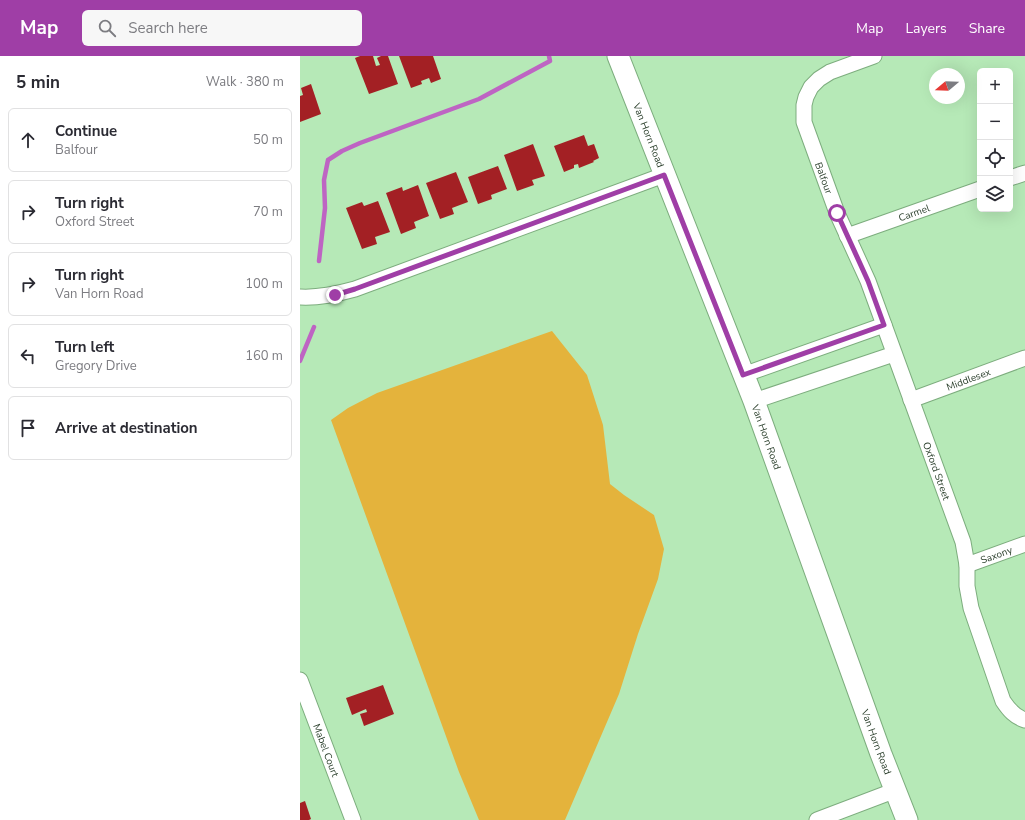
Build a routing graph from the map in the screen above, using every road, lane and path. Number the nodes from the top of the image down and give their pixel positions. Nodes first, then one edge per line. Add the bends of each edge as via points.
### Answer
1 (618, 56) edge
2 (874, 56) edge
3 (1025, 173) edge
4 (664, 175) junction
5 (1013, 177) edge
6 (977, 190) edge
7 (848, 236) junction
8 (300, 298) edge
9 (884, 325) junction
10 (894, 354) junction
11 (1025, 358) edge
12 (743, 375) junction
13 (911, 400) junction
14 (754, 401) junction
15 (1025, 544) edge
16 (968, 565) junction
17 (300, 680) edge
18 (1025, 720) edge
19 (896, 790) junction
20 (353, 820) edge
21 (817, 820) edge
22 (907, 820) edge

1 - 4 main road, Van Horn Road
2 - 7 street, Balfour via 830,72 819,79 811,87 804,105 804,122
3 - 5 street
4 - 8 street via 355,289 316,298
4 - 12 main road, Van Horn Road
6 - 7 street, Carmel
7 - 9 street, Balfour
9 - 10 street, Balfour
9 - 12 street
10 - 13 street, Oxford Street
10 - 14 street
11 - 13 street, Middlesex
12 - 14 main road, Van Horn Road
13 - 16 street, Oxford Street via 963,542
14 - 19 main road, Van Horn Road
15 - 16 street, Saxony
16 - 18 street, Oxford Street via 967,586 971,608 1003,701 1008,709
17 - 20 street, Mabel Court
19 - 21 street
19 - 22 main road, Van Horn Road

